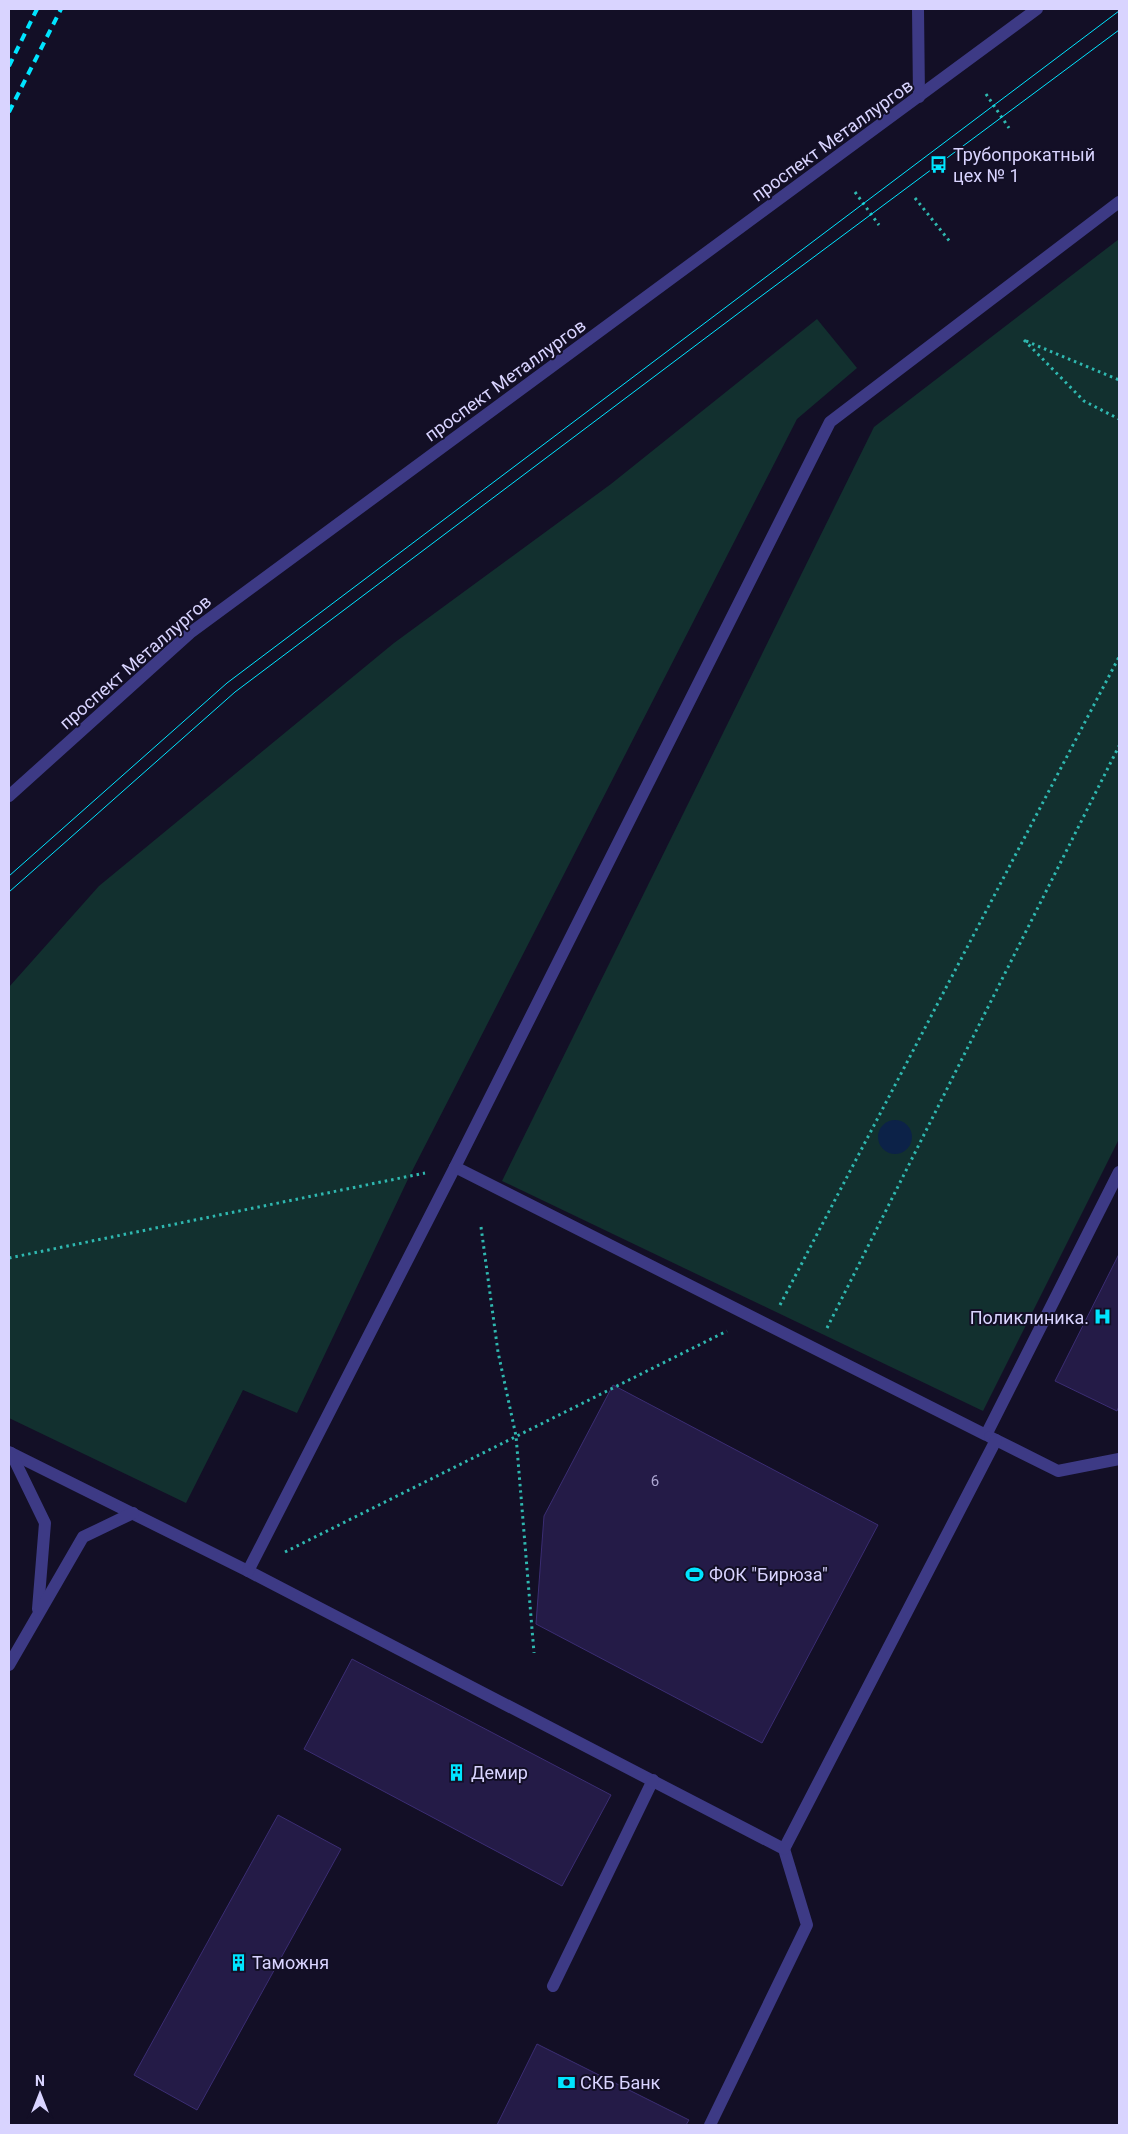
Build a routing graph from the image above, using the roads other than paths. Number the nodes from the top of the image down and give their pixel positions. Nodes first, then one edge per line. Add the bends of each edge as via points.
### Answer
1 (918, 9) edge
2 (1037, 9) edge
3 (919, 97) junction
4 (1119, 202) edge
5 (9, 796) edge
6 (455, 1167) junction
7 (1119, 1172) edge
8 (991, 1438) junction
9 (10, 1452) edge
10 (1119, 1459) edge
11 (133, 1513) junction
12 (248, 1571) junction
13 (38, 1614) junction
14 (9, 1665) edge
15 (653, 1780) junction
16 (784, 1849) junction
17 (553, 1986) dead end
18 (710, 2125) edge

1 - 3 street
2 - 3 street, проспект Металлургов
3 - 5 street, проспект Металлургов via 190,633
4 - 6 street via 830,422
6 - 8 street
6 - 12 street
7 - 8 street
8 - 10 street via 1058,1472
8 - 16 street
9 - 11 street
9 - 13 street via 45,1523
11 - 12 street
11 - 13 street via 83,1537
12 - 15 street
13 - 14 street
15 - 16 street
15 - 17 street
16 - 18 street via 807,1925

